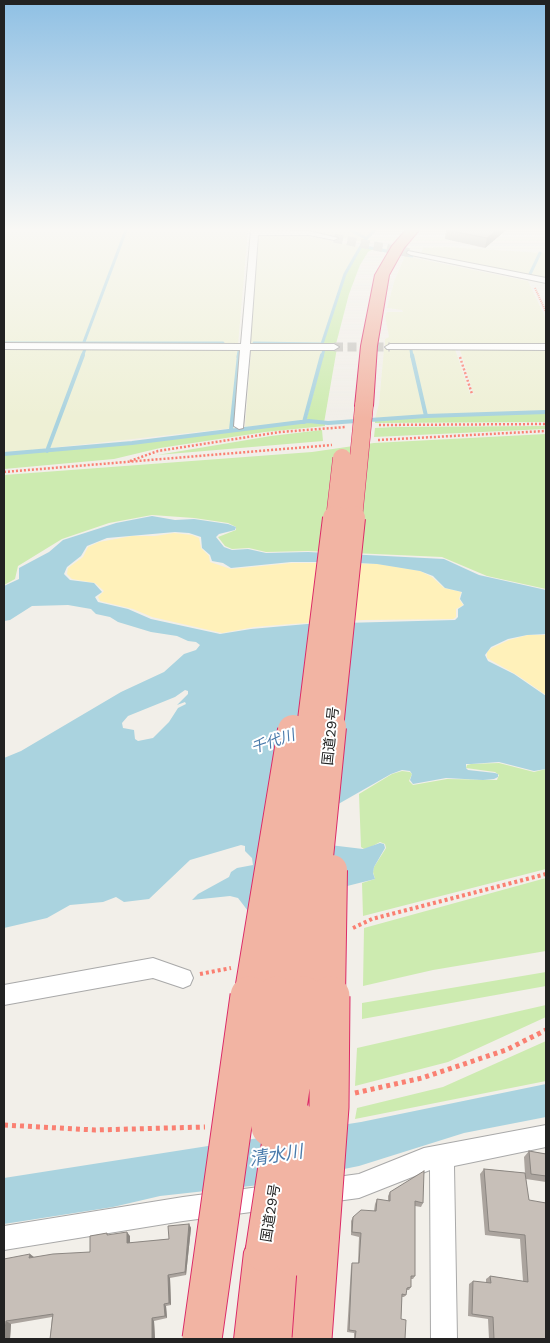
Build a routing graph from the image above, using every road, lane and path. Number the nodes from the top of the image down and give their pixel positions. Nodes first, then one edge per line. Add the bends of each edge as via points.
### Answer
1 (250, 293) edge
2 (366, 293) edge
3 (379, 293) edge
4 (537, 293) edge
5 (546, 312) edge
6 (360, 313) dead end
7 (4, 346) edge
8 (246, 346) junction
9 (334, 347) tunnel mouth
10 (390, 347) tunnel mouth
11 (456, 347) junction
12 (546, 348) edge
13 (472, 394) dead end
14 (362, 413) junction
15 (546, 424) edge
16 (239, 426) dead end
17 (355, 427) dead end
18 (148, 460) dead end
19 (124, 463) junction
20 (4, 472) edge
21 (327, 581) junction
22 (333, 713) junction
23 (183, 978) dead end
24 (4, 995) edge
25 (546, 1136) edge
26 (442, 1158) junction
27 (4, 1238) edge
28 (280, 1254) junction
29 (202, 1339) edge
30 (256, 1339) edge
31 (286, 1339) edge
32 (312, 1339) edge
33 (444, 1339) edge

1 - 8 street
2 - 6 highway
3 - 14 highway, 国道29号
4 - 5 path
7 - 8 street
8 - 9 street
8 - 16 street
10 - 11 street
11 - 12 street
11 - 13 path
14 - 15 path
14 - 21 highway, 国道29号, bridge
14 - 22 highway, 国道29号, bridge
17 - 19 path via 280,432 176,448
18 - 19 path
19 - 20 path
21 - 28 highway, 国道29号, bridge via 276,998
21 - 29 highway, bridge via 314,600 312,610 240,1055
22 - 28 highway, 国道29号, bridge
22 - 32 highway, bridge via 329,1108
23 - 24 street via 153,968
25 - 26 street
26 - 27 street via 424,1160 359,1186 183,1209
26 - 33 street
28 - 30 highway, 国道29号
28 - 31 highway

